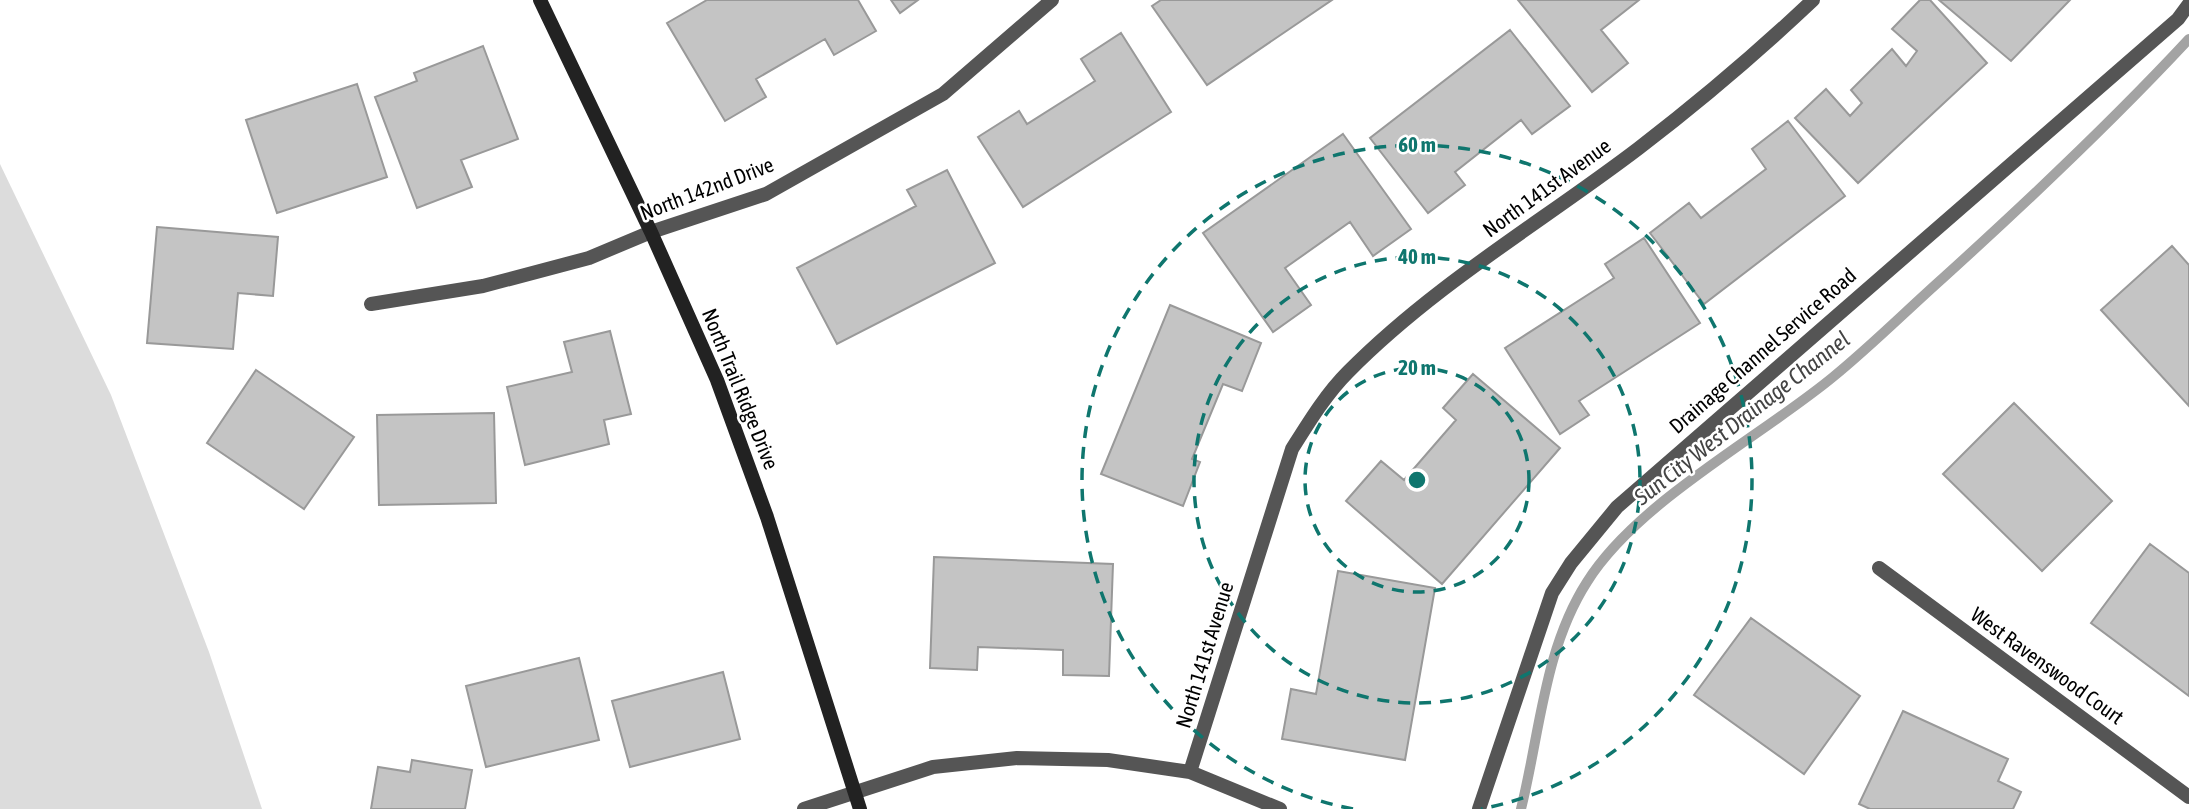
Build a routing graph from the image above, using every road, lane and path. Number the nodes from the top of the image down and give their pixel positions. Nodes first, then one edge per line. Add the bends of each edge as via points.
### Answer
1 (540, 0) edge
2 (1052, 0) edge
3 (1813, 0) edge
4 (2189, 4) edge
5 (651, 232) junction
6 (371, 304) dead end
7 (1879, 568) dead end
8 (1190, 772) junction
9 (855, 793) junction
10 (2189, 797) edge
11 (804, 809) edge
12 (860, 809) edge
13 (1280, 809) edge
14 (1479, 809) edge

1 - 5 street, North Trail Ridge Drive
2 - 5 street, North 142nd Drive via 943,94 766,194
3 - 8 street, North 141st Avenue via 1638,149 1518,232 1417,311 1348,372 1314,413 1292,449
4 - 14 street, Drainage Channel Service Road via 2168,28 1617,507 1552,593
5 - 6 street, North 142nd Drive via 576,262 482,286
5 - 9 street, North Trail Ridge Drive via 717,380
7 - 10 street, West Ravenswood Court
8 - 9 street via 1108,760 1017,758 933,768
8 - 13 street
9 - 11 street
9 - 12 street, North Trail Ridge Drive

